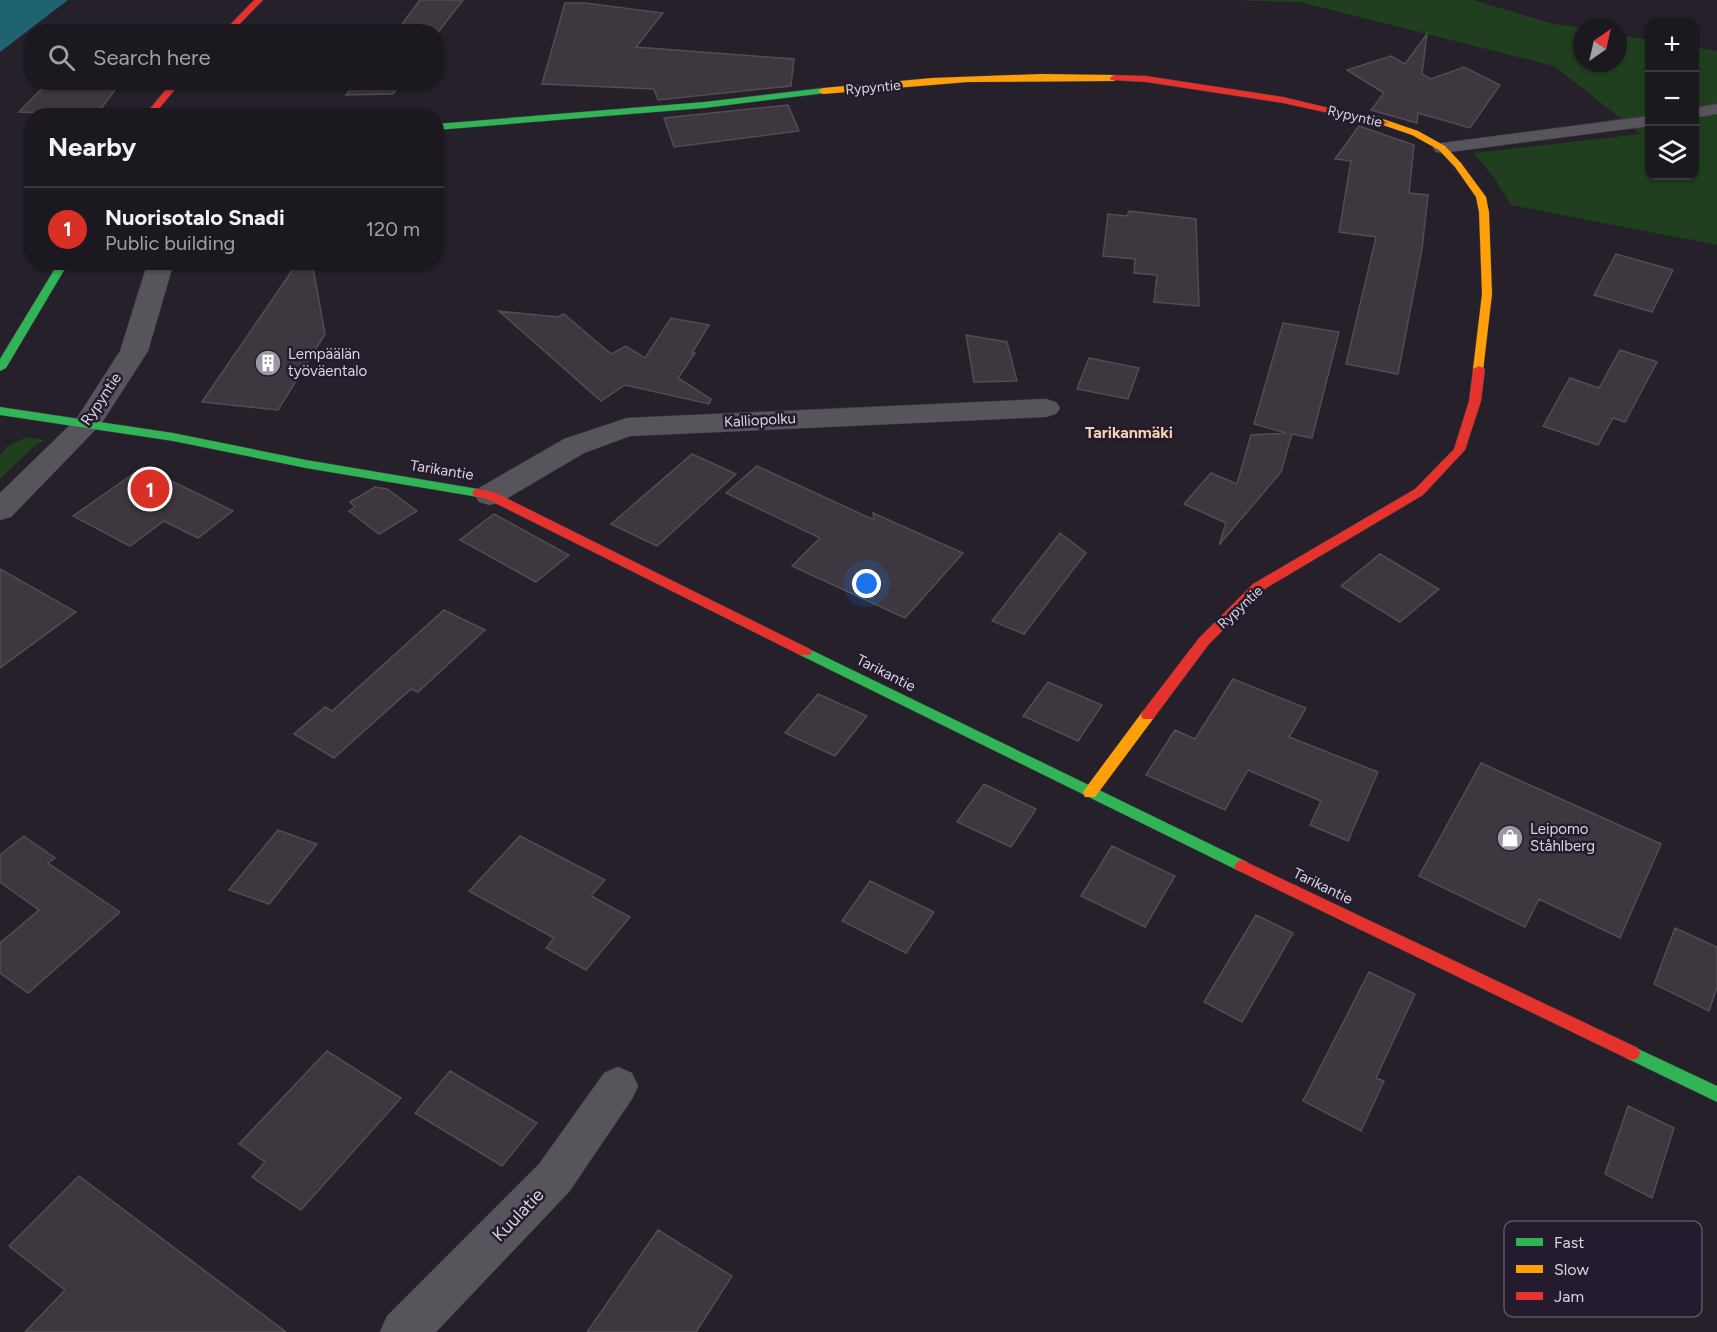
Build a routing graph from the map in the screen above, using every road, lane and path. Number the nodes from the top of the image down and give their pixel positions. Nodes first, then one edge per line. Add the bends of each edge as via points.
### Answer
1 (259, 0) edge
2 (235, 24) edge
3 (170, 90) edge
4 (155, 108) edge
5 (1717, 109) edge
6 (1699, 112) edge
7 (1645, 122) edge
8 (444, 127) edge
9 (1442, 148) junction
10 (59, 270) edge
11 (159, 270) edge
12 (0, 369) edge
13 (1046, 408) dead end
14 (0, 411) edge
15 (87, 424) junction
16 (490, 495) junction
17 (0, 510) edge
18 (1090, 793) junction
19 (618, 1086) dead end
20 (1717, 1094) edge
21 (403, 1332) edge

1 - 2 street
3 - 4 street
5 - 6 lane
7 - 9 lane
8 - 9 street, Rypyntie via 851,88 1067,76 1146,79 1283,100 1377,120 1415,133
9 - 18 street, Rypyntie via 1471,180 1484,212 1487,294 1475,401 1459,450 1419,492 1258,587 1204,641
10 - 12 street
11 - 15 street, Rypyntie via 134,351
13 - 16 street, Kalliopolku via 627,427 574,446
14 - 15 street, Tarikantie
15 - 16 street, Tarikantie
15 - 17 street, Rypyntie
16 - 18 street, Tarikantie
18 - 20 street, Tarikantie
19 - 21 street, Kuulatie via 554,1178

